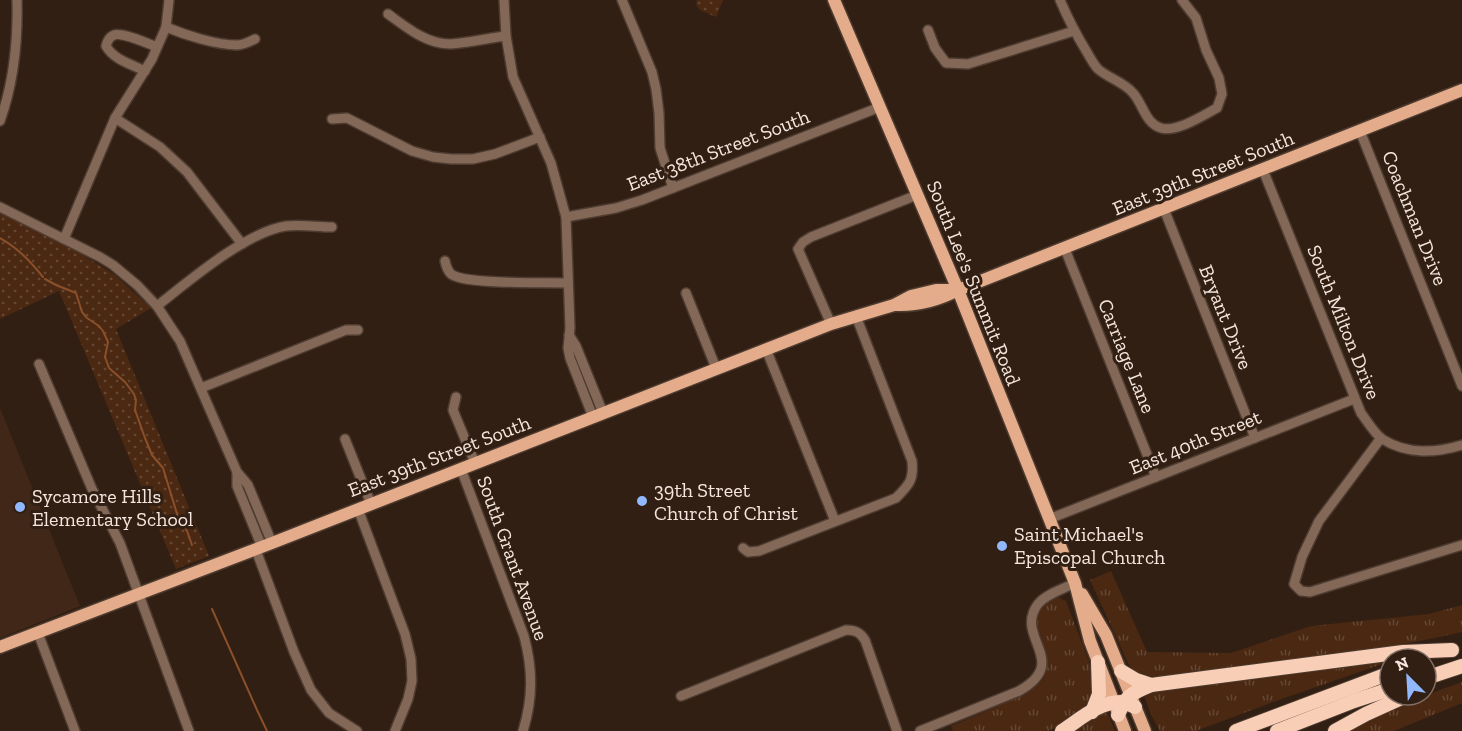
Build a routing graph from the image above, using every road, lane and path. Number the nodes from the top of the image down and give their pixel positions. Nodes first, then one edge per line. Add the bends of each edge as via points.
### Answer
1 (17, 0) edge
2 (169, 0) edge
3 (504, 0) edge
4 (622, 0) edge
5 (834, 0) edge
6 (1060, 0) edge
7 (1182, 0) edge
8 (388, 14) dead end
9 (166, 27) junction
10 (928, 30) dead end
11 (1074, 31) junction
12 (506, 36) junction
13 (255, 39) dead end
14 (157, 47) junction
15 (145, 70) junction
16 (1462, 90) edge
17 (880, 107) junction
18 (115, 118) junction
19 (332, 120) dead end
20 (0, 121) edge
21 (1360, 131) junction
22 (540, 136) junction
23 (1263, 170) junction
24 (673, 188) junction
25 (917, 195) junction
26 (0, 207) edge
27 (1164, 209) junction
28 (566, 217) junction
29 (332, 227) dead end
30 (64, 238) junction
31 (242, 244) junction
32 (1065, 249) junction
33 (445, 261) dead end
34 (568, 283) junction
35 (957, 290) junction
36 (686, 292) dead end
37 (157, 306) junction
38 (856, 316) junction
39 (831, 324) junction
40 (358, 330) dead end
41 (766, 349) junction
42 (39, 364) dead end
43 (716, 368) junction
44 (1462, 386) edge
45 (201, 388) junction
46 (456, 397) dead end
47 (1354, 399) junction
48 (598, 415) junction
49 (1255, 438) junction
50 (1381, 438) junction
51 (345, 439) dead end
52 (1462, 445) edge
53 (475, 463) junction
54 (461, 469) junction
55 (1156, 477) junction
56 (371, 504) junction
57 (358, 509) junction
58 (1049, 519) junction
59 (835, 522) junction
60 (1462, 545) edge
61 (263, 547) junction
62 (743, 548) dead end
63 (1075, 583) junction
64 (139, 594) junction
65 (38, 633) junction
66 (0, 647) edge
67 (1457, 648) edge
68 (1438, 655) edge
69 (1098, 662) junction
70 (1457, 668) edge
71 (1121, 671) junction
72 (1438, 674) edge
73 (1378, 678) edge
74 (1438, 679) edge
75 (1151, 685) junction
76 (1378, 694) edge
77 (681, 696) dead end
78 (1124, 704) junction
79 (1381, 707) edge
80 (1092, 712) junction
81 (75, 731) edge
82 (189, 731) edge
83 (357, 731) edge
84 (395, 731) edge
85 (523, 731) edge
86 (897, 731) edge
87 (920, 731) edge
88 (1062, 731) edge
89 (1125, 731) edge
90 (1145, 731) edge
91 (1236, 731) edge
92 (1276, 731) edge
93 (1335, 731) edge

1 - 20 street via 16,46
2 - 9 street
3 - 12 street
4 - 24 street via 656,89 660,148
5 - 17 main road, South Lee's Summit Road
6 - 11 street
7 - 11 street via 1196,18 1222,94 1217,108 1177,127 1164,129 1154,125 1131,90 1097,69
8 - 12 street via 437,42 450,44
9 - 13 street via 238,45
9 - 14 street
10 - 11 street via 946,63 968,64
12 - 22 street via 513,77
14 - 15 street
14 - 15 street via 120,34 108,40 110,53
15 - 18 street
16 - 21 main road, East 39th Street South
17 - 24 street, East 38th Street South
17 - 25 main road, South Lee's Summit Road
18 - 30 street
18 - 31 street via 160,147 187,172
19 - 22 street via 347,118 412,151 451,159 495,154
21 - 23 main road, East 39th Street South
21 - 44 street, Coachman Drive
22 - 28 street
23 - 27 main road, East 39th Street South
23 - 47 street, South Milton Drive
24 - 28 street, East 38th Street South via 642,200
25 - 35 main road, South Lee's Summit Road
25 - 39 street via 812,237 798,249
26 - 30 street
27 - 32 main road, East 39th Street South
27 - 49 street, Bryant Drive
28 - 34 street
29 - 31 street via 277,227
30 - 37 street via 113,265
31 - 37 street
32 - 35 main road, East 39th Street South
32 - 55 street, Carriage Lane
33 - 34 street via 457,277
34 - 48 street via 569,335
35 - 38 main road, East 39th Street South via 941,299 913,306 894,305
35 - 58 main road, South Lee's Summit Road
36 - 43 street
37 - 45 street via 180,341
38 - 39 main road, East 39th Street South
38 - 59 street via 914,475 896,498
39 - 41 main road, East 39th Street South
40 - 45 street via 346,330
41 - 43 main road, East 39th Street South
41 - 59 street
42 - 64 street
43 - 48 main road, East 39th Street South
45 - 61 street via 237,472 248,485
46 - 53 street via 453,410
47 - 49 street, East 40th Street
47 - 50 street, South Milton Drive
48 - 53 main road, East 39th Street South
49 - 55 street, East 40th Street
50 - 52 street, South Milton Drive via 1403,448 1430,452
50 - 60 street via 1312,532 1294,584 1301,591 1310,592
51 - 56 street
53 - 54 main road, East 39th Street South
54 - 56 main road, East 39th Street South
54 - 85 street, South Grant Avenue via 529,656 532,675
55 - 58 street, East 40th Street
56 - 57 main road, East 39th Street South
57 - 61 main road, East 39th Street South
57 - 84 street via 411,658 412,681
58 - 63 main road, South Lee's Summit Road
59 - 62 street via 759,551 748,552
61 - 64 main road, East 39th Street South
61 - 83 street via 294,652 311,690 329,712
63 - 69 main road, South Lee's Summit Road
63 - 71 main road, South Lee's Summit Road via 1106,635
63 - 87 street via 1046,597 1034,611 1032,628 1043,662 1041,674 1031,684
64 - 65 main road, East 39th Street South
64 - 82 street
65 - 66 main road, East 39th Street South
65 - 81 street
67 - 68 highway
67 - 75 highway
69 - 78 main road, South Lee's Summit Road
69 - 80 highway via 1099,694
70 - 72 highway
70 - 74 highway
71 - 75 highway
71 - 78 main road, South Lee's Summit Road
73 - 91 highway
75 - 78 highway
76 - 92 highway
77 - 86 street via 854,630 865,640
78 - 80 highway via 1103,706
78 - 89 main road, South Lee's Summit Road
78 - 90 main road, South Lee's Summit Road
79 - 93 highway
80 - 88 highway

